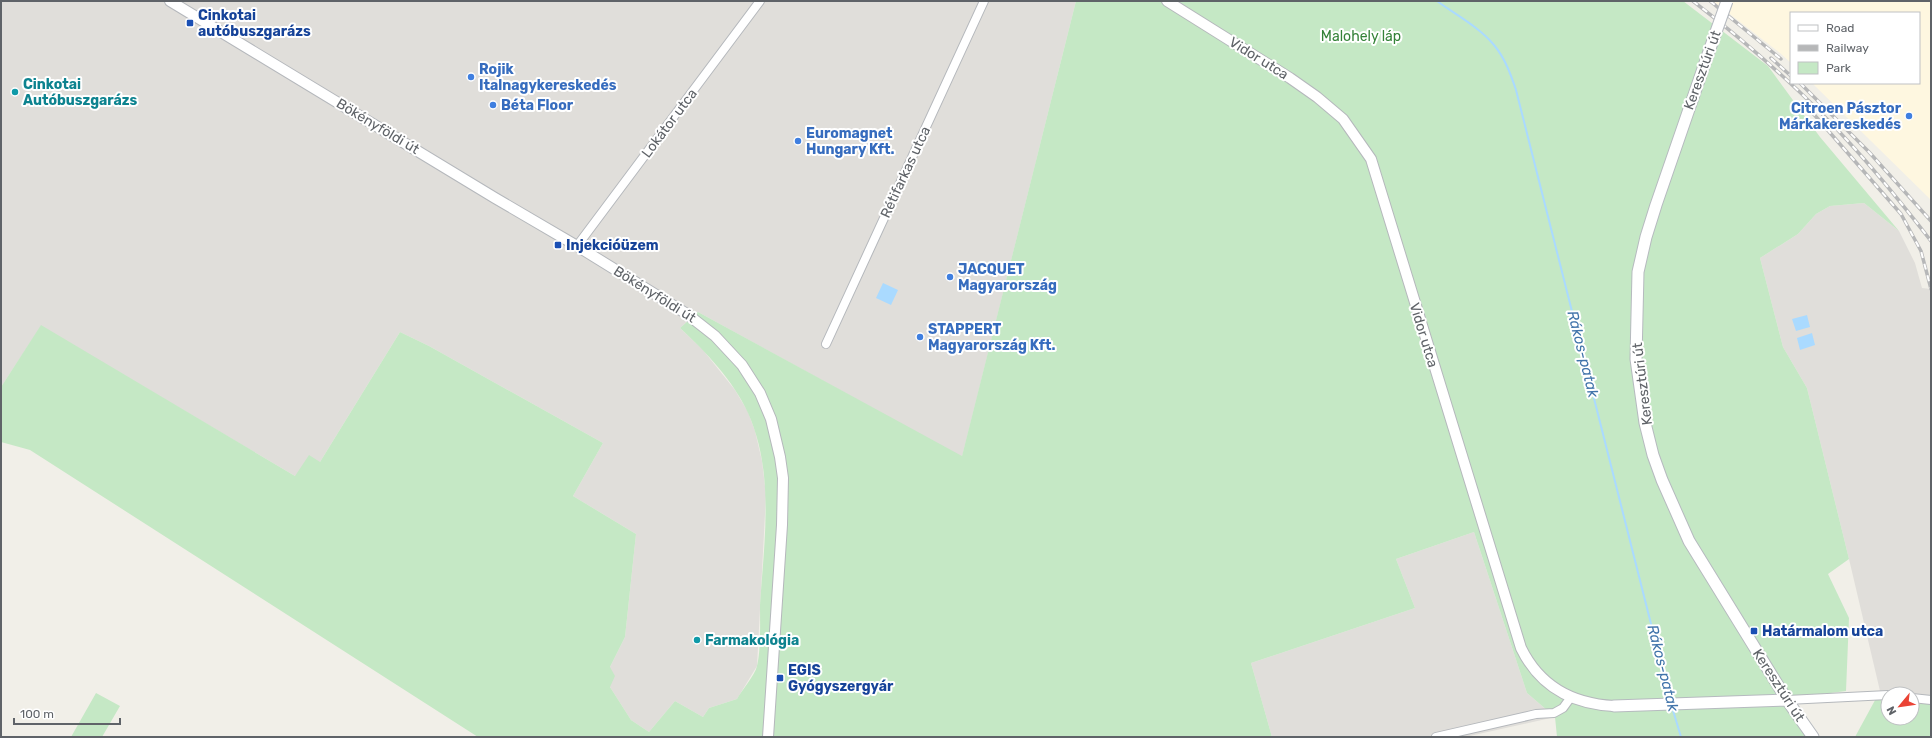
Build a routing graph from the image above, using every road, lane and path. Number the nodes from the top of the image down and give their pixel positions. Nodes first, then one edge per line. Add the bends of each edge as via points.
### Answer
1 (170, 1) edge
2 (760, 1) edge
3 (984, 1) edge
4 (1167, 1) edge
5 (1727, 1) edge
6 (577, 246) junction
7 (826, 344) dead end
8 (1774, 678) junction
9 (1880, 695) edge
10 (1571, 697) junction
11 (1920, 699) edge
12 (1770, 700) junction
13 (1787, 700) junction
14 (1931, 700) edge
15 (1614, 706) joint
16 (768, 737) edge
17 (1436, 737) edge
18 (1813, 737) edge

1 - 6 street, Bökényföldi út
2 - 6 street, Lokátor utca
3 - 7 street, Rétifarkas utca
4 - 10 street, Vidor utca via 1317,97 1343,119 1371,159 1517,639 1525,657 1536,672 1555,689
5 - 8 main road, Keresztúri út, bridge via 1656,205 1643,251 1638,272 1637,366 1645,423 1653,455 1675,514
6 - 16 street, Bökényföldi út via 703,324 742,365 766,406 776,435 784,501
8 - 12 main road via 1777,690
8 - 13 main road, Keresztúri út
9 - 13 street
10 - 15 street, Vidor utca via 1593,704
10 - 17 street via 1563,708 1554,713 1536,714
11 - 14 street
12 - 13 main road
12 - 15 main road
13 - 18 main road, Keresztúri út

